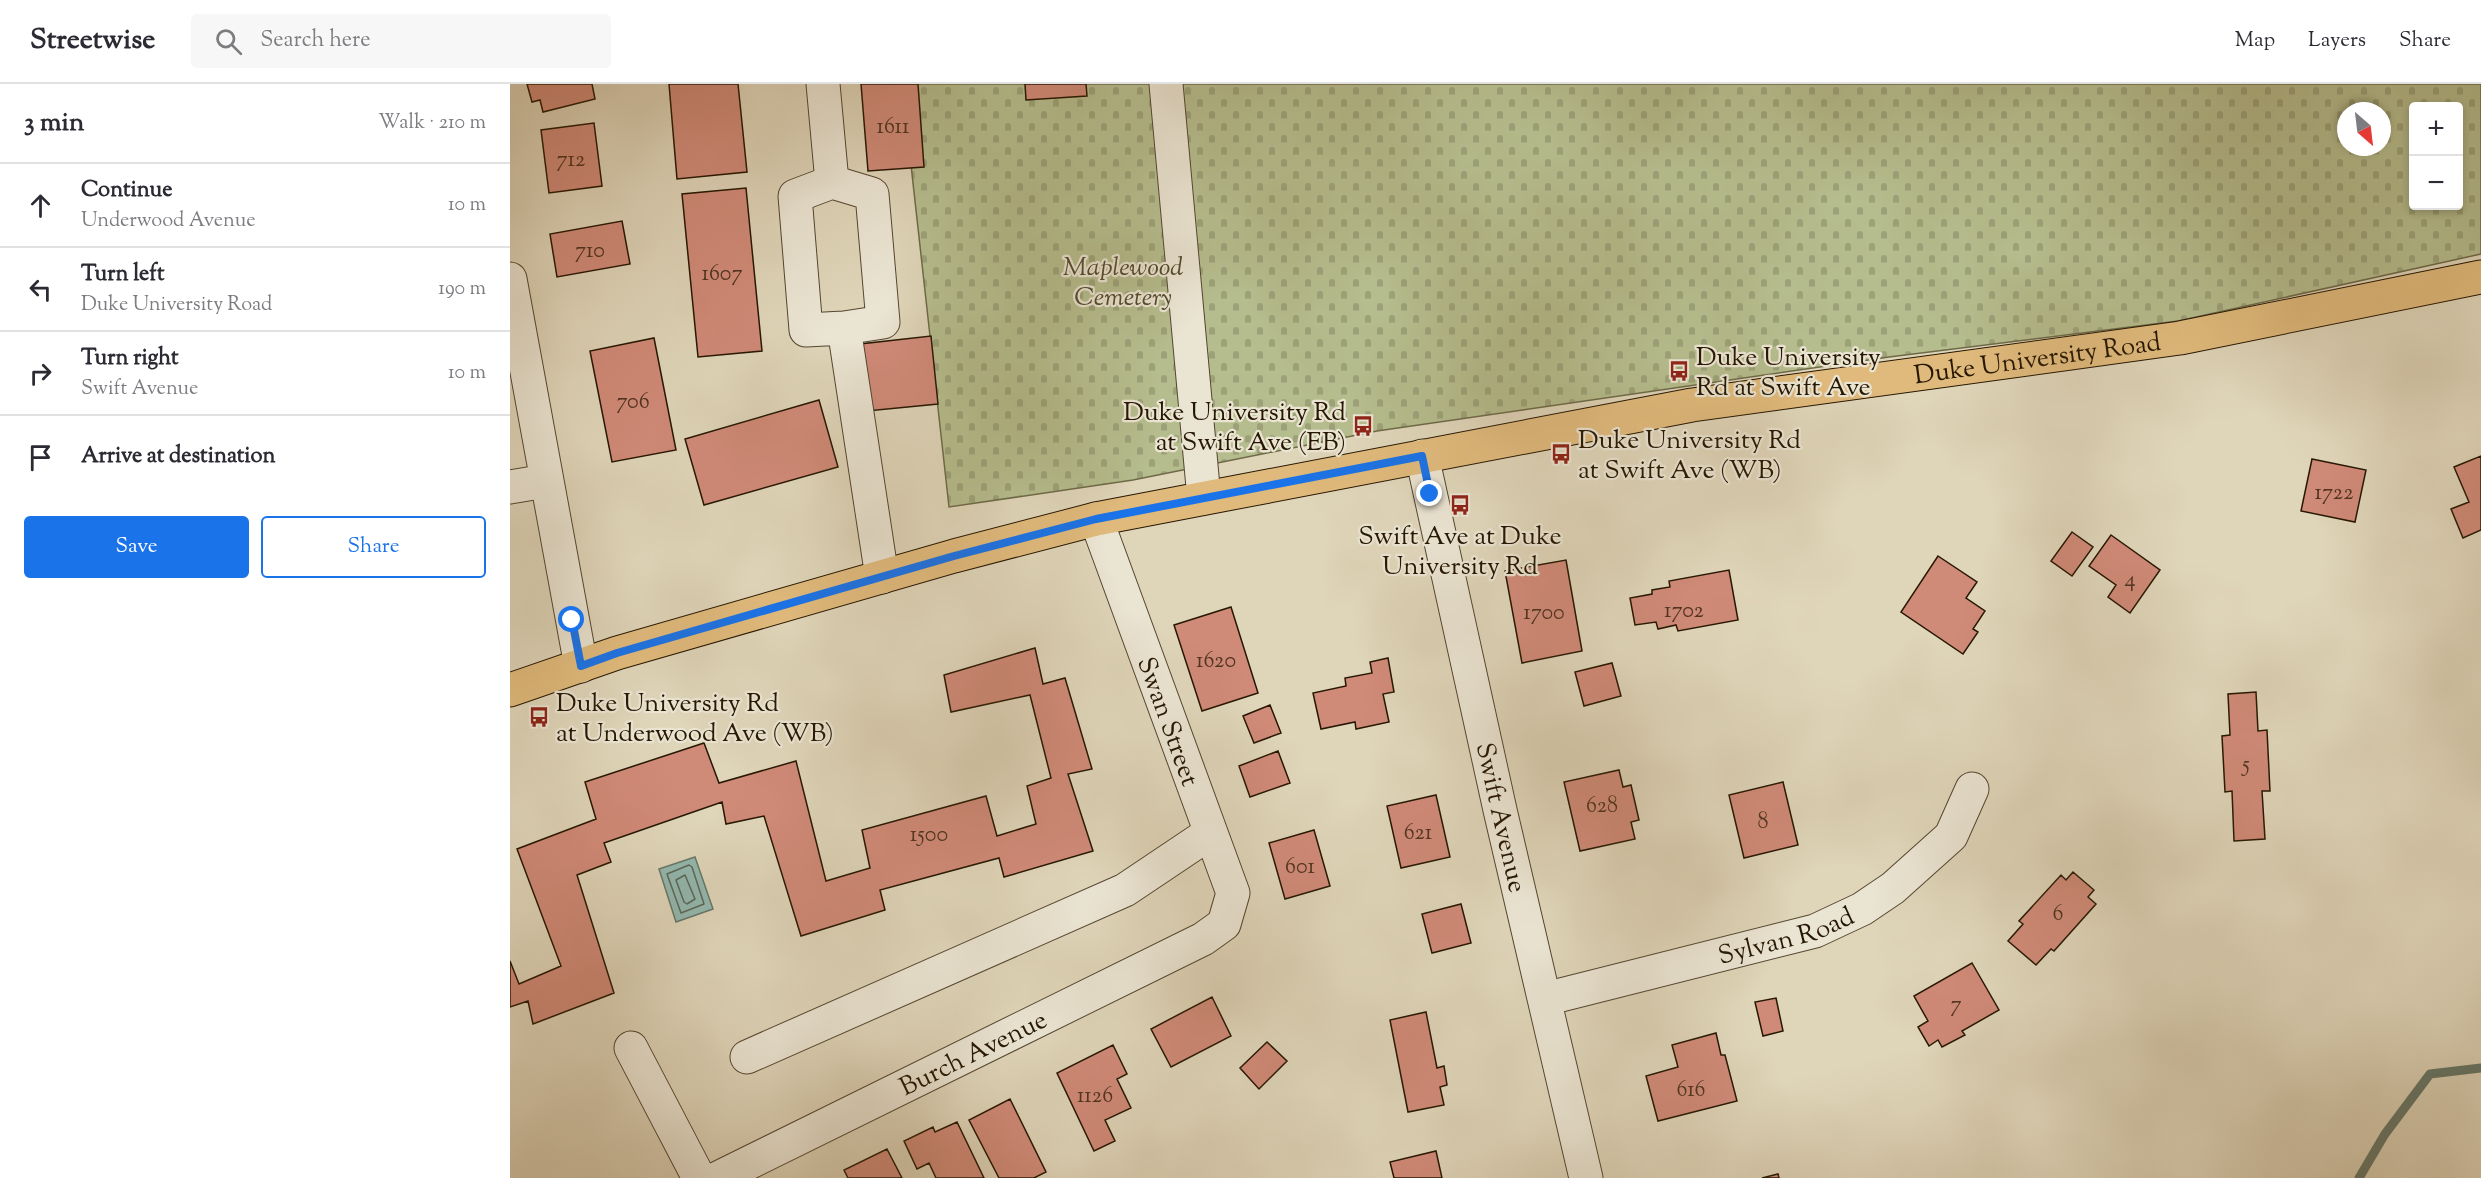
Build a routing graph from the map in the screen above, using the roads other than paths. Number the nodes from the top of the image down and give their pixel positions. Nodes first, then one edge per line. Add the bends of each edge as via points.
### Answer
1 (823, 84) edge
2 (1166, 84) edge
3 (832, 182) junction
4 (2481, 277) edge
5 (510, 279) edge
6 (843, 327) junction
7 (1422, 456) junction
8 (546, 481) junction
9 (510, 487) edge
10 (1204, 498) junction
11 (1096, 519) junction
12 (882, 577) junction
13 (581, 666) junction
14 (510, 690) edge
15 (1972, 789) dead end
16 (1210, 833) junction
17 (1224, 924) joint
18 (1545, 999) junction
19 (631, 1048) dead end
20 (747, 1057) dead end
21 (699, 1178) edge
22 (718, 1178) edge
23 (1586, 1178) edge

1 - 3 street
2 - 10 street
3 - 6 street via 872,194 883,322
3 - 6 street via 795,195 806,330
4 - 7 main road, Duke University Road via 2180,338 1692,405
5 - 8 street
6 - 12 street
7 - 10 main road, Duke University Road
7 - 18 street, Swift Avenue
8 - 9 street
8 - 13 street
10 - 11 main road, Duke University Road
11 - 12 main road, Duke University Road
11 - 16 street, Swan Street
12 - 13 main road, Duke University Road
13 - 14 main road, Duke University Road
15 - 18 street, Sylvan Road via 1951,836 1893,888 1862,909 1815,931
16 - 17 street, Swan Street via 1233,893
16 - 20 street via 1125,890
17 - 22 street, Burch Avenue via 1203,939
18 - 23 street, Swift Avenue
19 - 21 street

